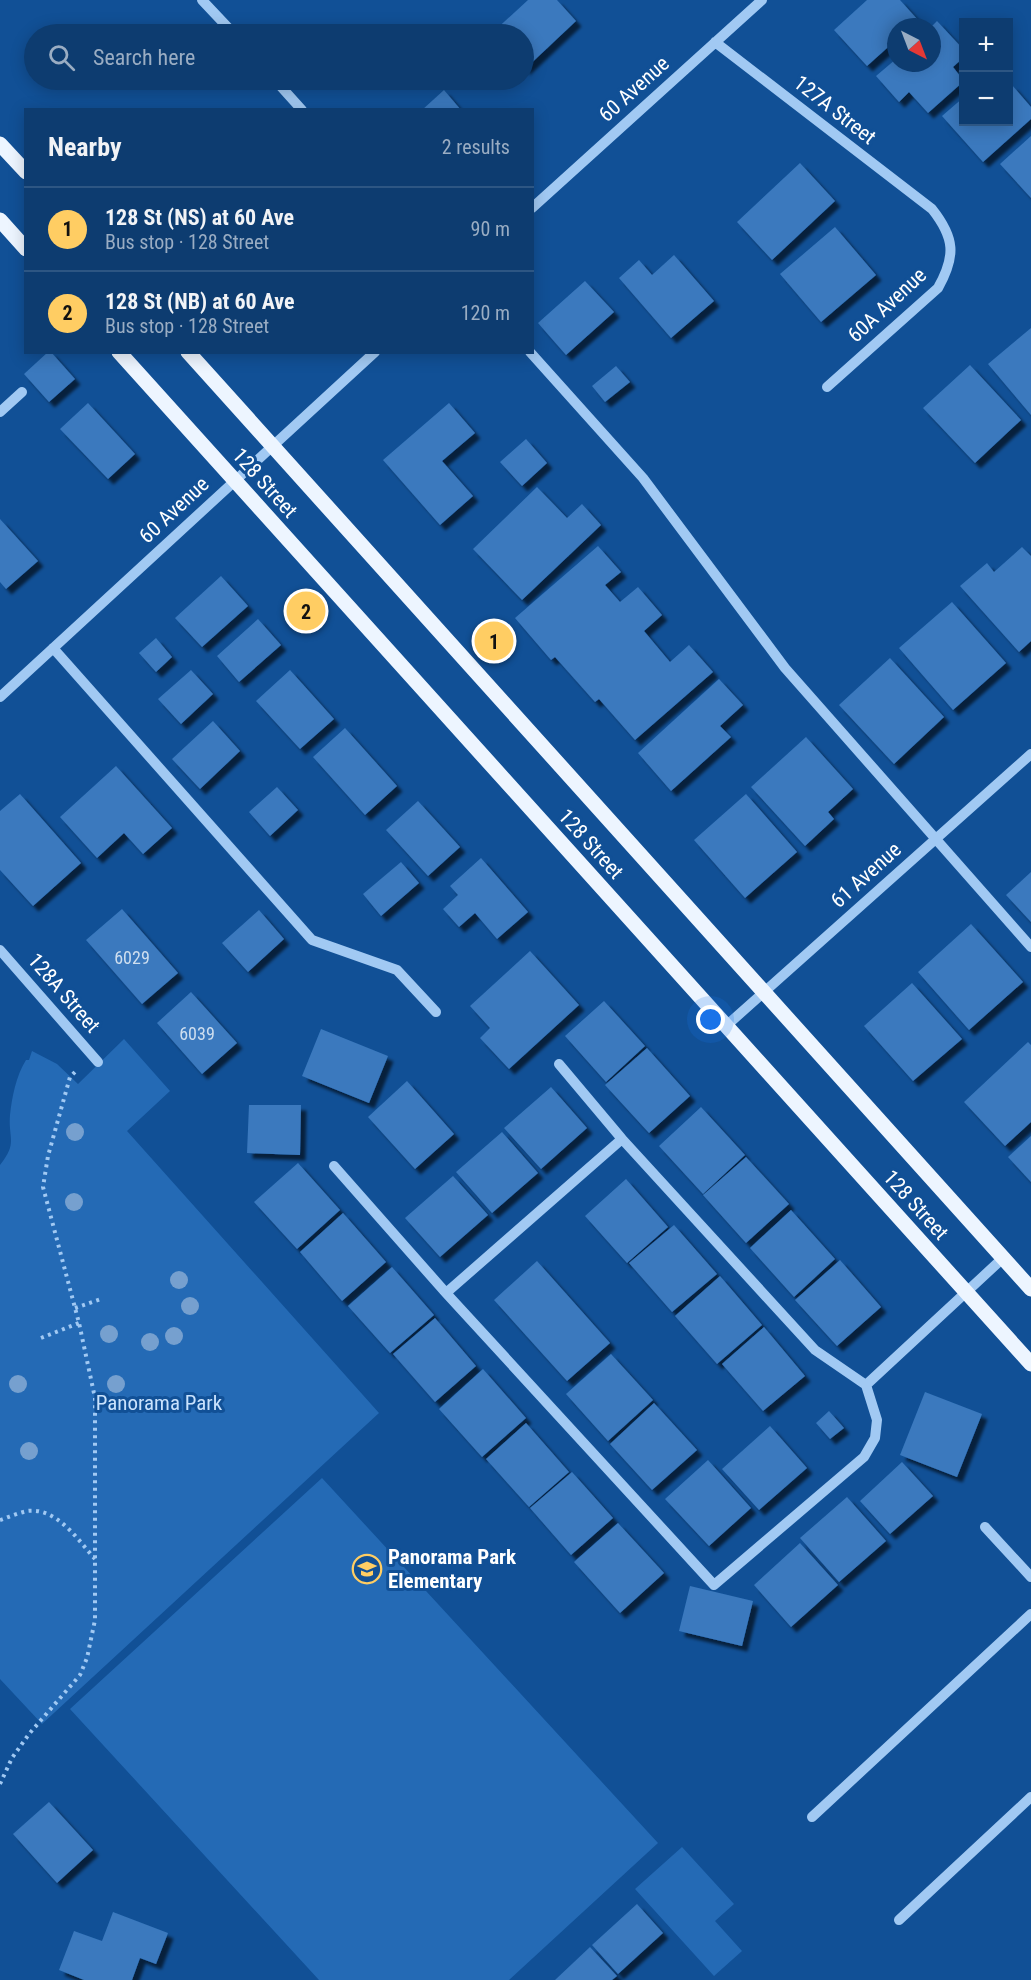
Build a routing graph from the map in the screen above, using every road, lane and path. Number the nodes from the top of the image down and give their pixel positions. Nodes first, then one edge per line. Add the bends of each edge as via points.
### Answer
1 (202, 0) edge
2 (762, 0) edge
3 (225, 24) edge
4 (715, 42) junction
5 (284, 90) edge
6 (300, 108) edge
7 (0, 144) edge
8 (24, 170) edge
9 (534, 206) edge
10 (932, 209) joint
11 (0, 220) edge
12 (24, 247) edge
13 (121, 354) edge
14 (190, 354) edge
15 (373, 354) edge
16 (532, 354) edge
17 (827, 387) dead end
18 (22, 392) dead end
19 (0, 412) edge
20 (273, 446) junction
21 (235, 481) junction
22 (53, 648) junction
23 (0, 697) edge
24 (1031, 754) edge
25 (935, 840) junction
26 (1031, 947) edge
27 (0, 950) edge
28 (765, 992) junction
29 (436, 1012) dead end
30 (726, 1026) junction
31 (98, 1062) dead end
32 (559, 1064) dead end
33 (78, 1069) dead end
34 (622, 1140) junction
35 (334, 1166) dead end
36 (1003, 1258) junction
37 (1031, 1289) edge
38 (967, 1292) junction
39 (446, 1293) junction
40 (101, 1299) dead end
41 (75, 1308) junction
42 (79, 1323) junction
43 (41, 1338) dead end
44 (1031, 1364) edge
45 (866, 1385) junction
46 (0, 1520) edge
47 (985, 1527) dead end
48 (96, 1559) junction
49 (1031, 1576) edge
50 (1031, 1614) edge
51 (0, 1784) edge
52 (1031, 1797) edge
53 (812, 1817) dead end
54 (899, 1920) dead end

1 - 3 street
2 - 4 street, 60 Avenue
4 - 9 street, 60 Avenue
4 - 10 street, 127A Street
5 - 6 street
7 - 8 main road
10 - 17 street, 60A Avenue via 944,224 951,247 949,269 938,288
11 - 12 main road
13 - 21 main road, 128 Street
14 - 20 main road, 128 Street
15 - 20 street, 60 Avenue
16 - 25 street via 643,478 784,668
18 - 19 street
20 - 21 street, 60 Avenue
20 - 28 main road, 128 Street
21 - 22 street, 60 Avenue
21 - 30 main road, 128 Street
22 - 23 street, 60 Avenue
22 - 29 street via 312,939 397,970
24 - 25 street, 61 Avenue
25 - 26 street
25 - 28 street, 61 Avenue
27 - 31 street, 128A Street
28 - 30 street, 61 Avenue
28 - 36 main road, 128 Street
30 - 38 main road, 128 Street
32 - 34 street
33 - 41 path via 70,1077 43,1187
34 - 39 street
34 - 45 street via 815,1350
35 - 39 street
36 - 37 main road, 128 Street
36 - 38 street
38 - 44 main road, 128 Street
38 - 45 street
39 - 45 street via 714,1585 864,1457 875,1438 877,1420
40 - 41 path
41 - 42 path
42 - 43 path
42 - 48 path via 95,1398
46 - 48 path via 28,1511 44,1513 57,1519
47 - 49 street
48 - 51 path via 95,1620 80,1675 29,1734
50 - 53 street
52 - 54 street

